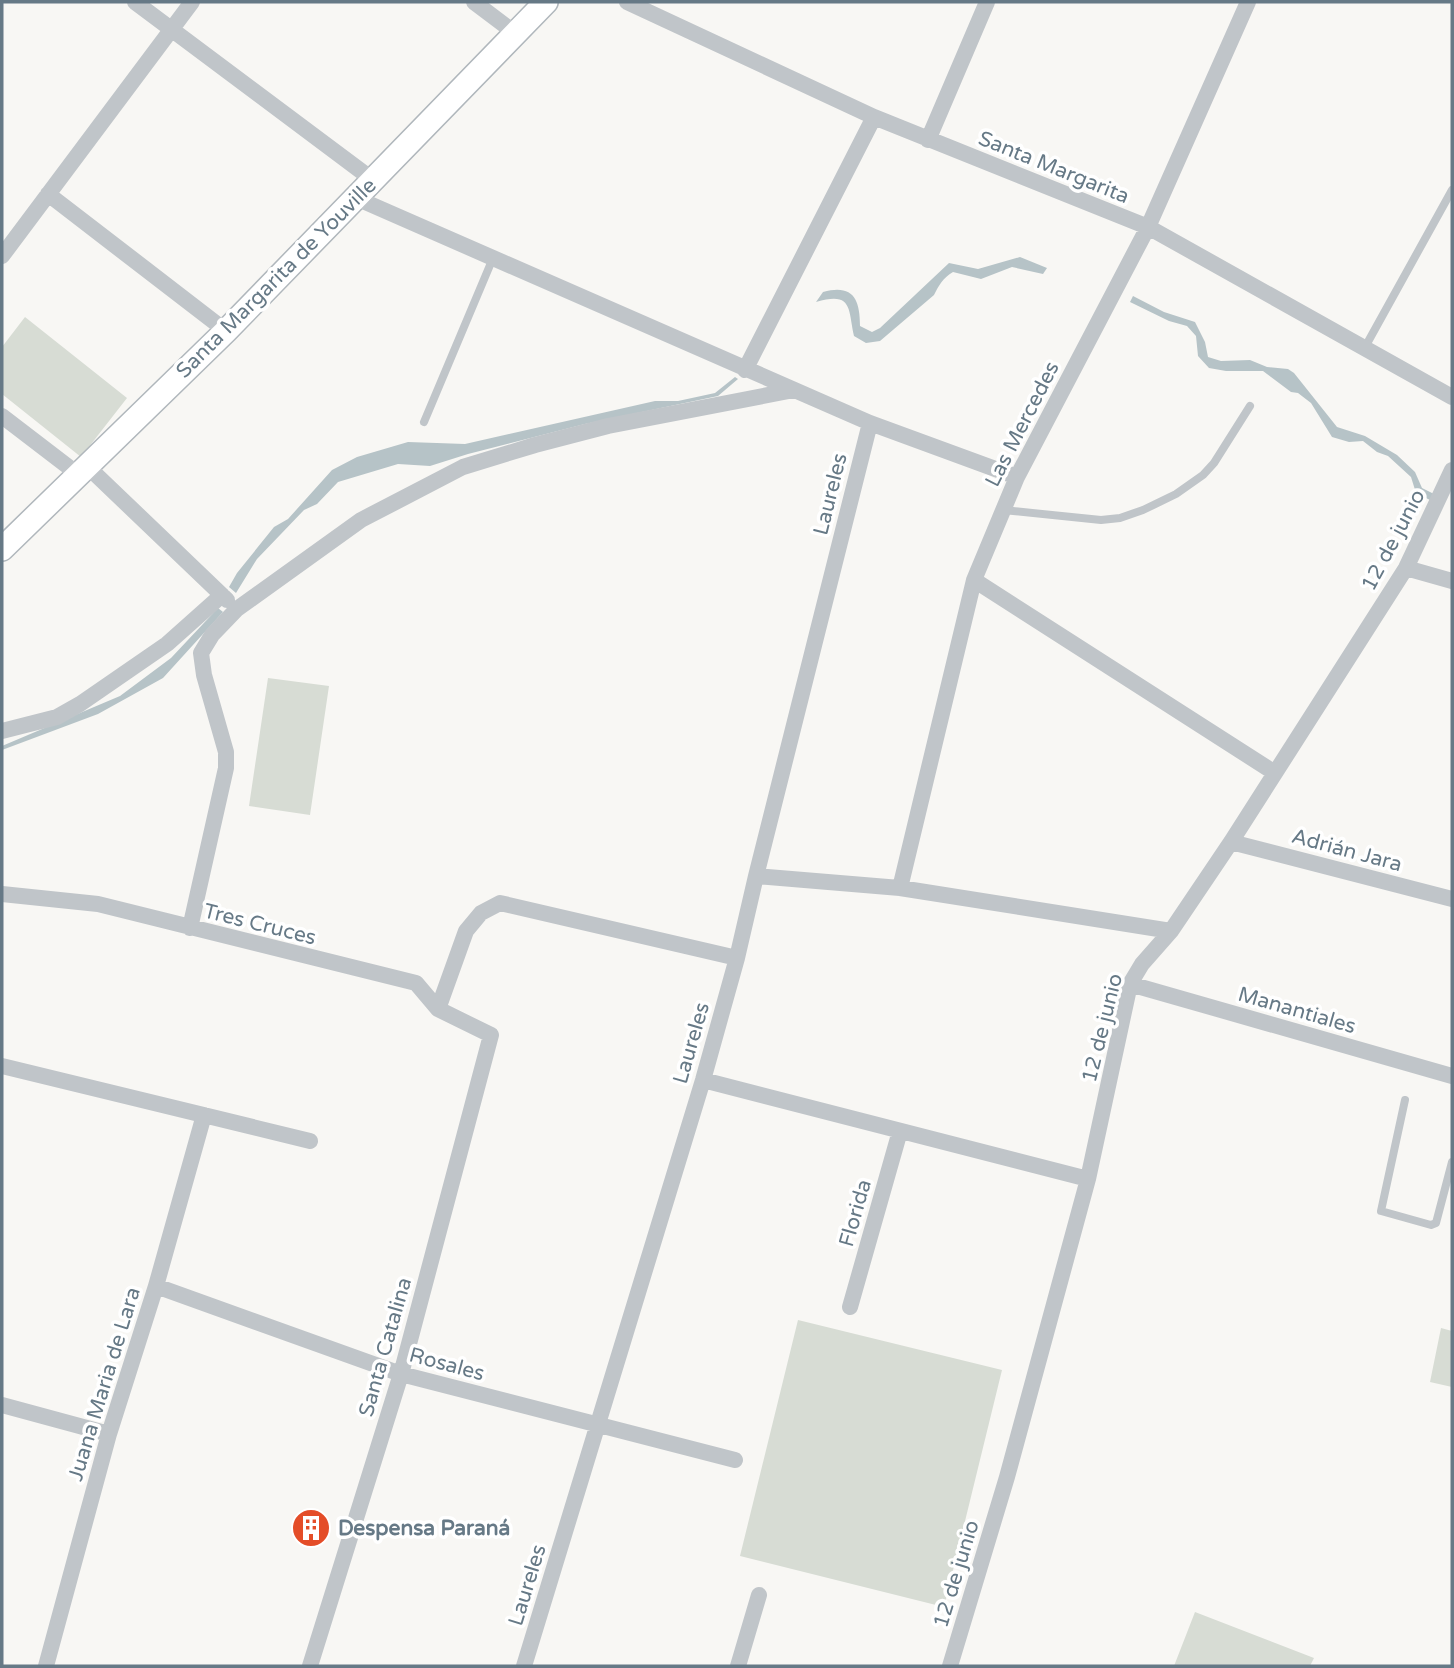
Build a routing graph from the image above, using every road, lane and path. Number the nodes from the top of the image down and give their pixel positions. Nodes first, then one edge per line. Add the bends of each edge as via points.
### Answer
1 (135, 2) edge
2 (192, 2) edge
3 (474, 2) edge
4 (546, 2) edge
5 (627, 2) edge
6 (987, 2) edge
7 (1248, 2) edge
8 (172, 29) junction
9 (515, 33) junction
10 (874, 117) junction
11 (928, 140) junction
12 (373, 180) junction
13 (1452, 190) edge
14 (48, 194) junction
15 (356, 198) junction
16 (1148, 227) junction
17 (2, 256) edge
18 (493, 258) junction
19 (226, 331) junction
20 (1364, 349) junction
21 (745, 370) junction
22 (794, 390) junction
23 (1452, 397) edge
24 (1250, 406) dead end
25 (2, 416) edge
26 (425, 422) dead end
27 (870, 423) junction
28 (1452, 470) edge
29 (83, 471) junction
30 (1017, 477) junction
31 (1003, 510) junction
32 (2, 549) edge
33 (1406, 568) junction
34 (974, 580) junction
35 (1452, 582) edge
36 (222, 595) junction
37 (237, 609) junction
38 (2, 731) edge
39 (1275, 773) junction
40 (1231, 842) junction
41 (756, 876) junction
42 (900, 888) junction
43 (2, 894) edge
44 (1452, 899) edge
45 (190, 928) junction
46 (1171, 931) junction
47 (737, 958) junction
48 (1130, 984) junction
49 (438, 1009) junction
50 (491, 1035) joint
51 (2, 1066) edge
52 (1452, 1076) edge
53 (703, 1080) junction
54 (1405, 1100) dead end
55 (204, 1115) junction
56 (900, 1131) junction
57 (310, 1141) dead end
58 (1452, 1161) edge
59 (1088, 1179) junction
60 (156, 1286) junction
61 (850, 1307) dead end
62 (401, 1374) junction
63 (2, 1405) edge
64 (598, 1425) junction
65 (109, 1434) junction
66 (735, 1460) dead end
67 (759, 1595) dead end
68 (46, 1666) edge
69 (310, 1666) edge
70 (524, 1666) edge
71 (738, 1666) edge
72 (950, 1666) edge

1 - 8 street
2 - 8 street
3 - 9 street
4 - 9 main road, Santa Margarita de Youville
5 - 10 street, Santa Margarita
6 - 11 street
7 - 16 street, Las Mercedes
8 - 12 street
8 - 14 street
9 - 12 main road, Santa Margarita de Youville
10 - 11 street, Santa Margarita
10 - 21 street
11 - 16 street, Santa Margarita
12 - 15 main road, Santa Margarita de Youville
13 - 20 lane
14 - 17 street
14 - 19 street
15 - 18 street
15 - 19 main road, Santa Margarita de Youville
16 - 20 street, Santa Margarita
16 - 30 street, Las Mercedes
18 - 21 street
18 - 26 lane
19 - 29 main road, Santa Margarita de Youville
20 - 23 street, Santa Margarita
21 - 22 street
22 - 27 street
22 - 37 street via 608,426 463,467 361,520
24 - 31 lane via 1203,475 1143,510 1101,520
25 - 29 street
27 - 30 street
27 - 41 street, Laureles
28 - 33 street, 12 de junio
29 - 32 main road, Santa Margarita de Youville
29 - 36 street
30 - 31 street, Las Mercedes
31 - 34 street, Las Mercedes
33 - 35 street
33 - 39 street, 12 de junio
34 - 39 street
34 - 42 street, Las Mercedes
36 - 37 street
36 - 38 street via 167,644 80,704 57,716
37 - 45 street via 201,653 226,768
39 - 40 street, 12 de junio
40 - 44 street, Adrián Jara
40 - 46 street, 12 de junio
41 - 42 street
41 - 47 street, Laureles
42 - 46 street
43 - 45 street, Tres Cruces via 98,904
45 - 49 street, Tres Cruces via 416,983
46 - 48 street, 12 de junio
47 - 49 street via 500,903 481,913 466,931
47 - 53 street, Laureles
48 - 52 street, Manantiales
48 - 59 street, 12 de junio
49 - 50 street, Tres Cruces
50 - 62 street, Santa Catalina
51 - 55 street
53 - 56 street
53 - 64 street, Laureles
54 - 58 lane via 1381,1211 1436,1223
55 - 57 street
55 - 60 street, Juana Maria de Lara
56 - 59 street
56 - 61 street, Florida
59 - 72 street, 12 de junio via 1011,1464
60 - 62 street, Rosales
60 - 65 street, Juana Maria de Lara
62 - 64 street, Rosales
62 - 69 street, Santa Catalina
63 - 65 street
64 - 66 street, Rosales
64 - 70 street, Laureles
65 - 68 street, Juana Maria de Lara
67 - 71 street

